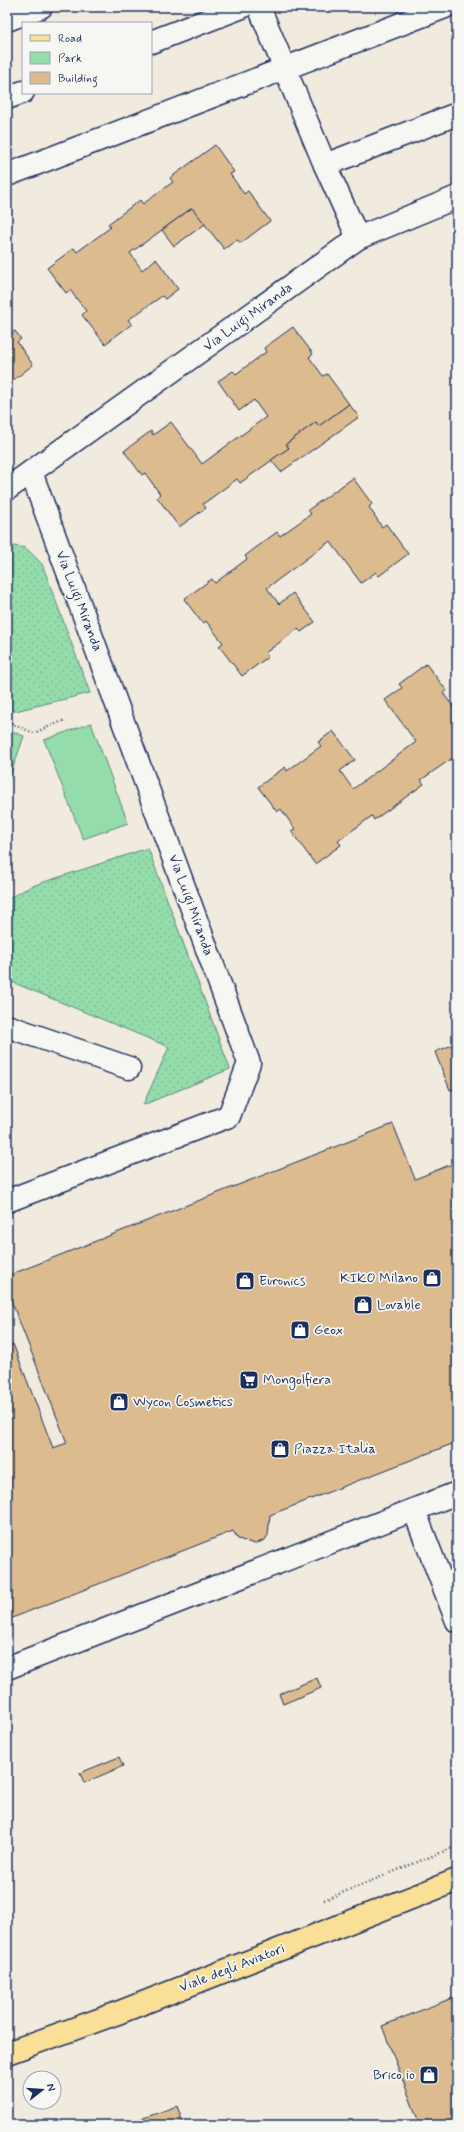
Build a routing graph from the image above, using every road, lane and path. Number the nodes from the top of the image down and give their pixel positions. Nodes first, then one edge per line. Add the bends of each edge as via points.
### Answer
1 (41, 7) edge
2 (242, 7) edge
3 (259, 7) edge
4 (445, 7) edge
5 (7, 20) edge
6 (152, 42) edge
7 (284, 69) junction
8 (22, 92) edge
9 (7, 98) edge
10 (457, 114) edge
11 (325, 165) junction
12 (7, 175) edge
13 (457, 197) edge
14 (358, 238) junction
15 (31, 472) junction
16 (7, 489) edge
17 (65, 720) dead end
18 (7, 722) edge
19 (7, 1026) edge
20 (129, 1068) dead end
21 (7, 1201) edge
22 (457, 1493) edge
23 (414, 1510) junction
24 (457, 1621) edge
25 (7, 1668) edge
26 (457, 1880) edge
27 (7, 2053) edge

1 - 5 street
2 - 6 street
3 - 7 street
4 - 7 street
7 - 11 street
7 - 12 street
8 - 9 street
10 - 11 street
11 - 14 street
13 - 14 street, Via Luigi Miranda
14 - 15 street, Via Luigi Miranda
15 - 16 street, Via Luigi Miranda
15 - 21 street, Via Luigi Miranda via 249,1063 229,1116
17 - 18 path via 34,733
19 - 20 street
22 - 23 street
23 - 24 street
23 - 25 street
26 - 27 main road, Viale degli Aviatori via 115,2014

